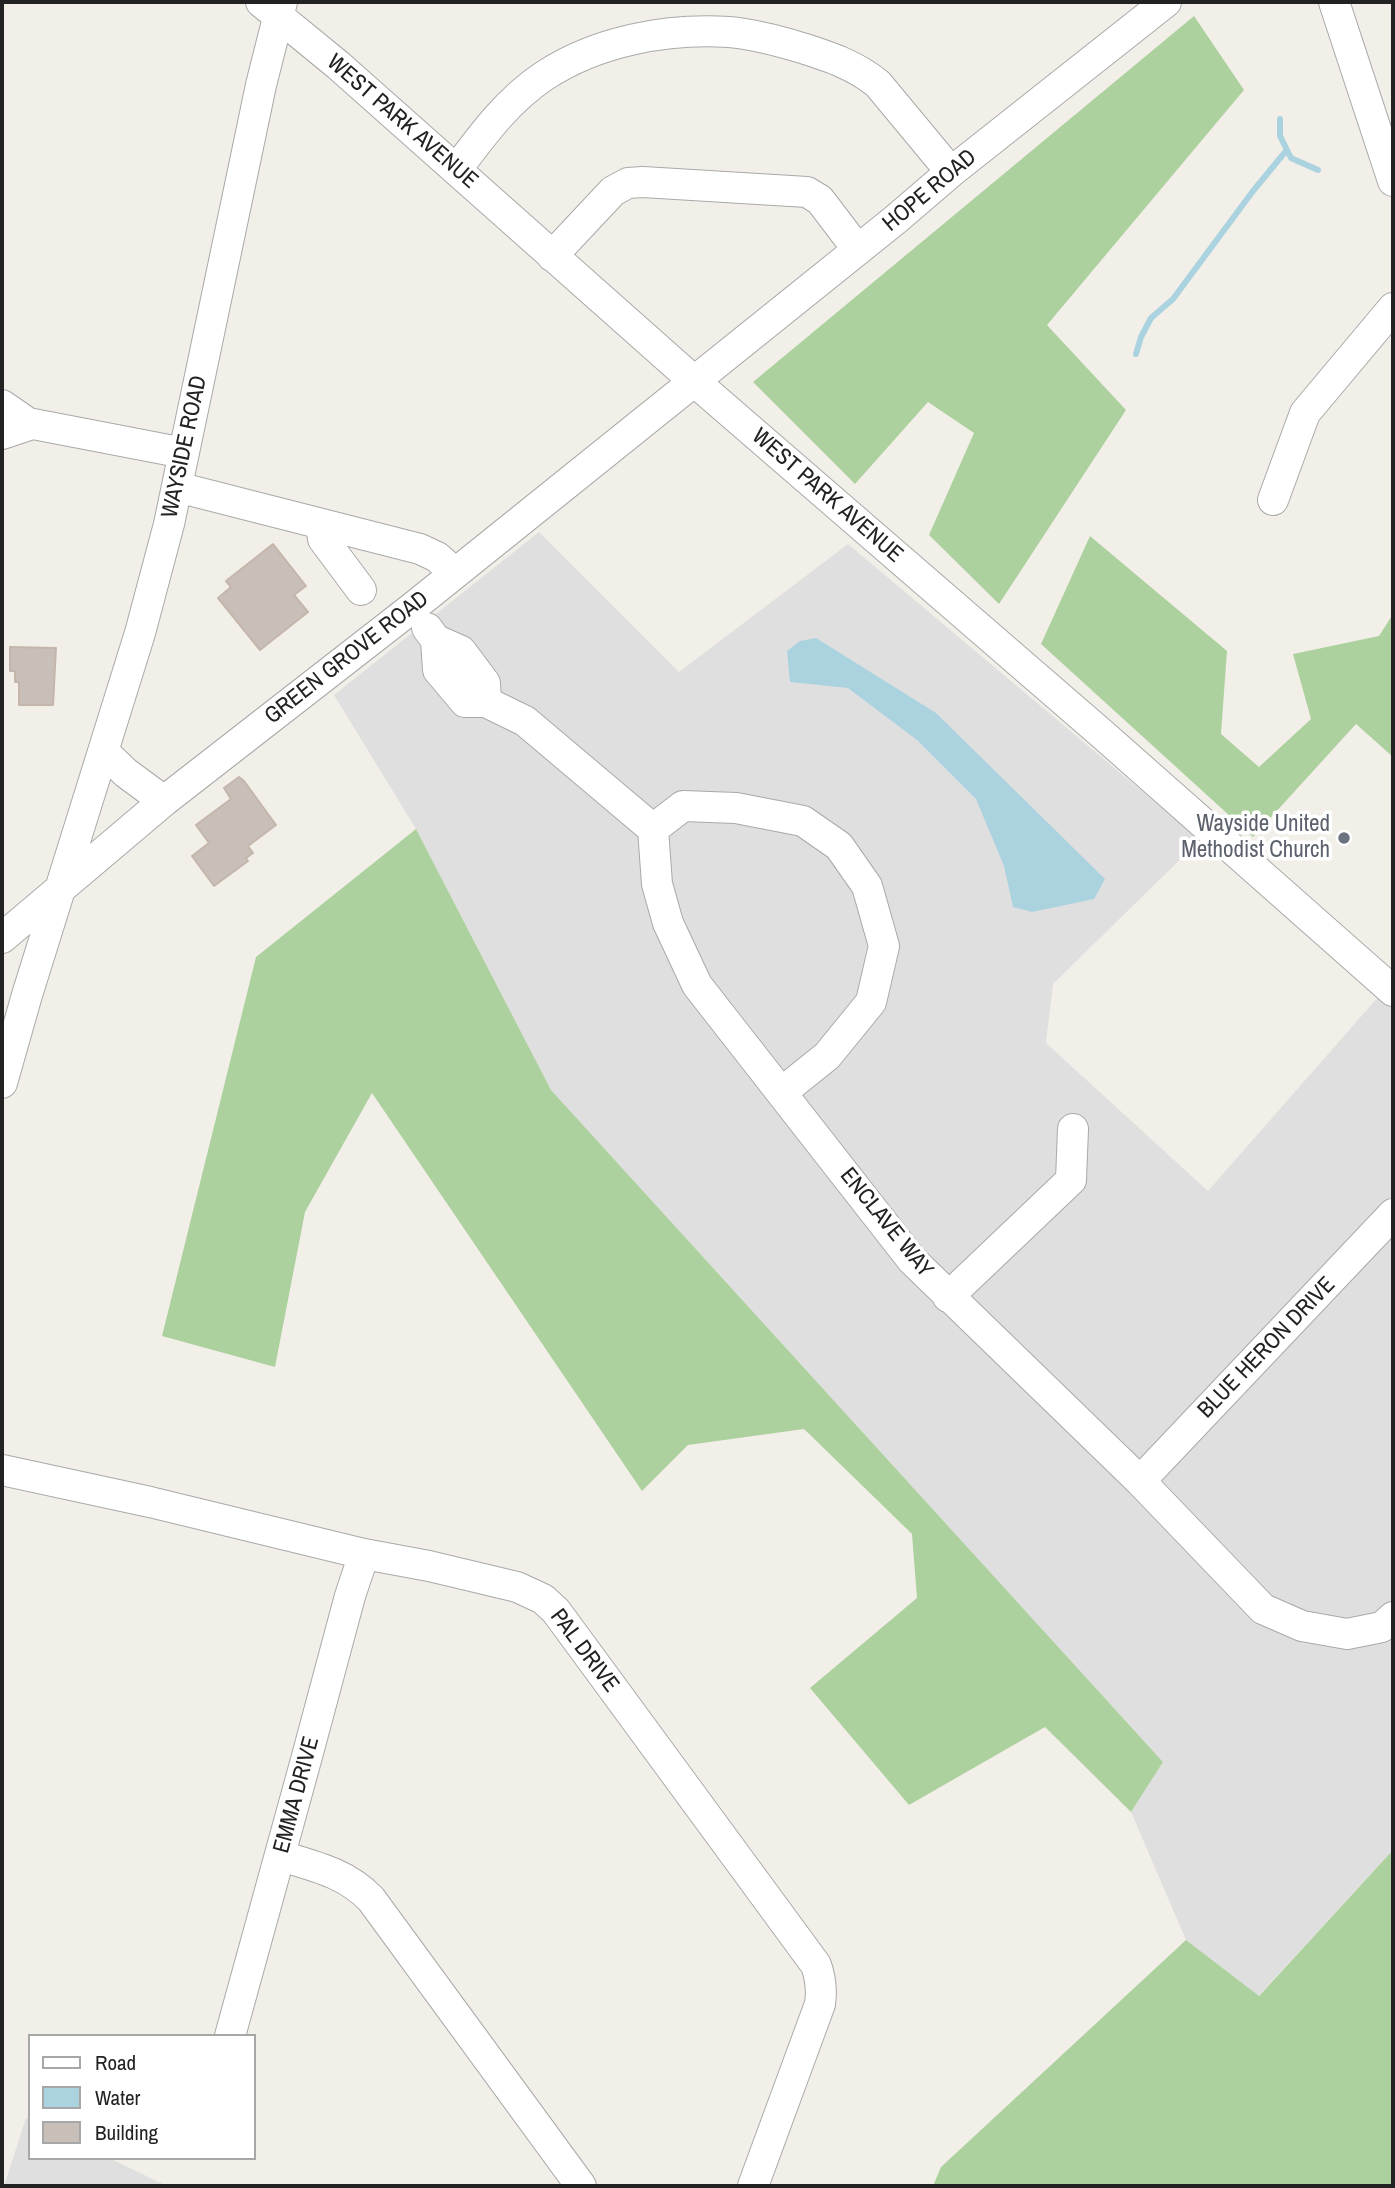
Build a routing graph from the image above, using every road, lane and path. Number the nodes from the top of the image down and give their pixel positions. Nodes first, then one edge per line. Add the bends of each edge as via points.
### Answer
1 (1166, 2) edge
2 (1334, 2) edge
3 (274, 7) edge
4 (457, 169) junction
5 (950, 172) junction
6 (1393, 181) edge
7 (858, 250) junction
8 (552, 256) junction
9 (1393, 308) edge
10 (695, 381) junction
11 (2, 405) edge
12 (32, 424) junction
13 (2, 435) edge
14 (184, 453) junction
15 (177, 486) junction
16 (1273, 500) dead end
17 (321, 525) junction
18 (454, 573) junction
19 (361, 590) dead end
20 (412, 608) junction
21 (104, 752) junction
22 (164, 801) junction
23 (653, 829) junction
24 (61, 887) junction
25 (2, 938) edge
26 (1393, 991) edge
27 (12, 1006) edge
28 (2, 1083) edge
29 (782, 1092) junction
30 (1073, 1129) dead end
31 (1388, 1230) edge
32 (948, 1297) junction
33 (2, 1470) edge
34 (1140, 1481) junction
35 (364, 1554) junction
36 (1393, 1617) edge
37 (281, 1856) junction
38 (231, 2034) edge
39 (581, 2186) edge
40 (753, 2186) edge

1 - 5 street, HOPE ROAD
2 - 6 street
3 - 4 street, WEST PARK AVENUE
3 - 14 street, WAYSIDE ROAD
4 - 5 street via 508,106 562,65 632,40 730,32 826,55 865,73
4 - 8 street, WEST PARK AVENUE
5 - 7 street, HOPE ROAD
7 - 8 street via 820,200 807,192 643,182 613,191
7 - 10 street, HOPE ROAD
8 - 10 street, WEST PARK AVENUE
9 - 16 street via 1305,413
10 - 18 street, GREEN GROVE ROAD
10 - 26 street, WEST PARK AVENUE
11 - 12 street
12 - 13 street
12 - 14 street
14 - 15 street, WAYSIDE ROAD
15 - 17 street
15 - 21 street, WAYSIDE ROAD
17 - 18 street via 420,549
17 - 19 street via 323,539
18 - 20 street, GREEN GROVE ROAD
20 - 22 street, GREEN GROVE ROAD
20 - 23 street via 436,640 438,670 465,702 486,702 525,721
21 - 22 street
21 - 24 street, WAYSIDE ROAD
22 - 24 street, GREEN GROVE ROAD
23 - 29 street, ENCLAVE WAY via 657,884 668,923 697,985
23 - 29 street via 683,806 736,808 803,821 839,846 867,886 884,946 871,1002 827,1056
24 - 25 street, GREEN GROVE ROAD
24 - 27 street, WAYSIDE ROAD
27 - 28 street, WAYSIDE ROAD
29 - 32 street, ENCLAVE WAY via 912,1260
30 - 32 street via 1071,1180
31 - 34 street, BLUE HERON DRIVE
32 - 34 street, ENCLAVE WAY
33 - 35 street, PAL DRIVE
34 - 36 street, ENCLAVE WAY via 1264,1609 1302,1626 1347,1634 1382,1627
35 - 37 street, EMMA DRIVE
35 - 40 street, PAL DRIVE via 517,1587 543,1599 816,1965 822,1988 820,2004
37 - 38 street, EMMA DRIVE
37 - 39 street via 345,1878 371,1899

